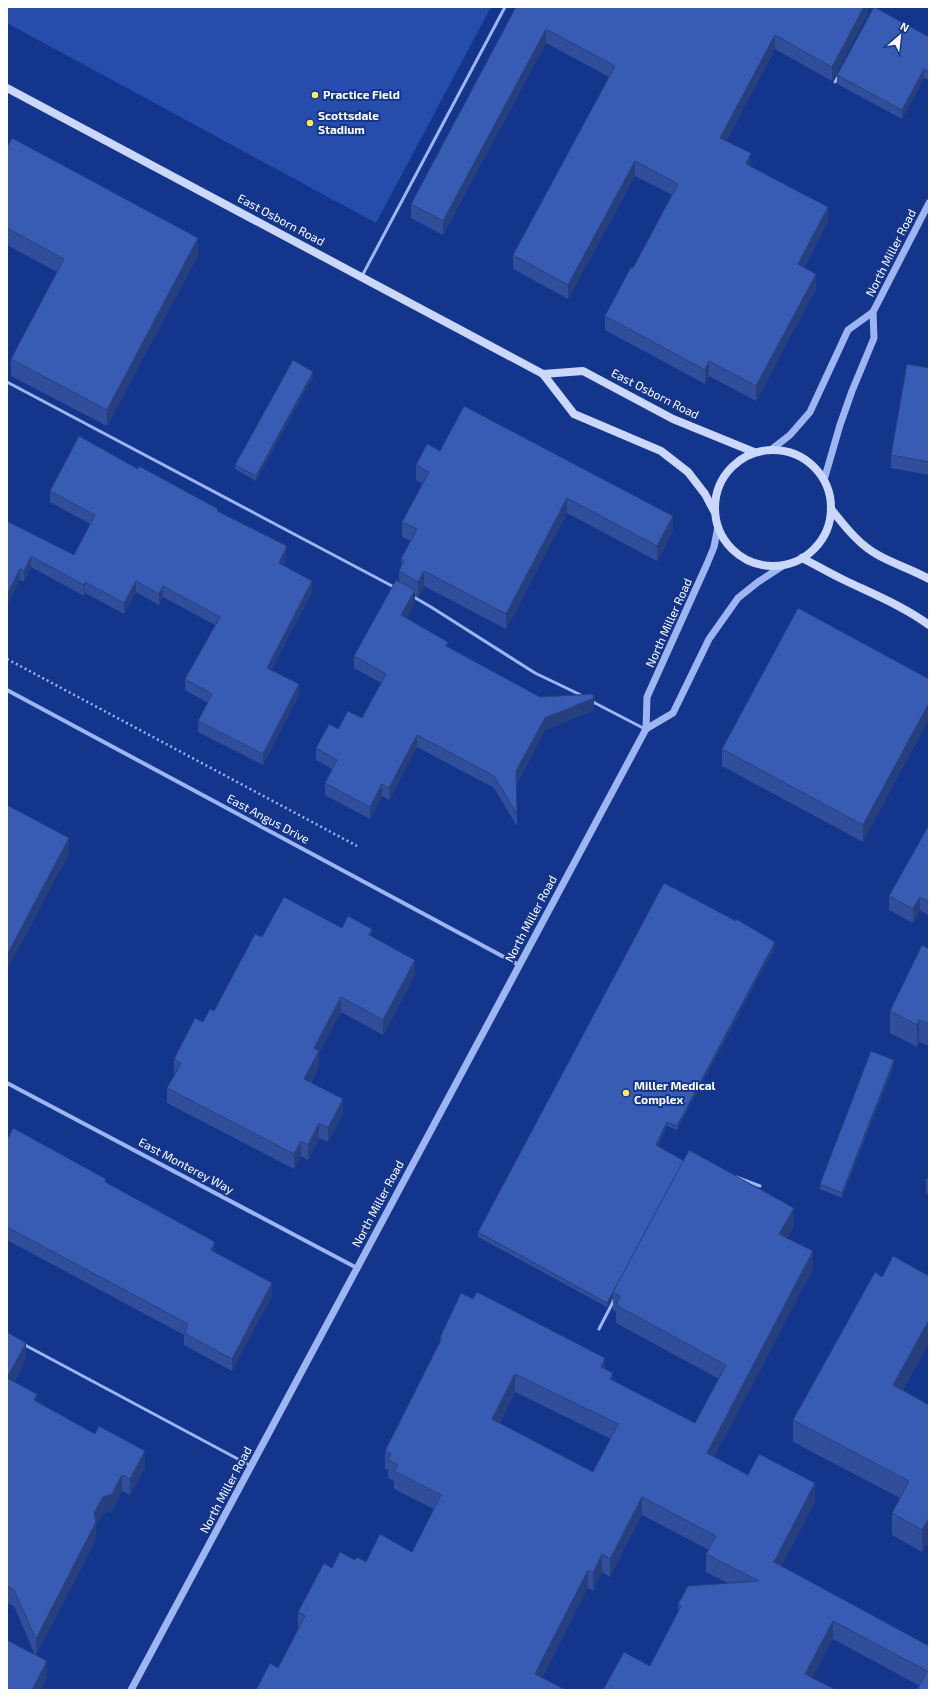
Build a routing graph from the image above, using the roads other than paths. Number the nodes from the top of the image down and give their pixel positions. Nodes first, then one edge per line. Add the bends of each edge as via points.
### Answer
1 (505, 7) edge
2 (842, 69) edge
3 (835, 82) edge
4 (7, 88) edge
5 (929, 203) edge
6 (361, 277) junction
7 (873, 312) junction
8 (543, 374) junction
9 (7, 382) edge
10 (772, 449) junction
11 (754, 452) junction
12 (824, 480) junction
13 (831, 509) junction
14 (714, 511) junction
15 (718, 526) junction
16 (802, 558) junction
17 (784, 565) junction
18 (929, 579) edge
19 (398, 589) edge
20 (405, 592) edge
21 (929, 625) edge
22 (7, 690) edge
23 (646, 729) junction
24 (519, 965) junction
25 (7, 1083) edge
26 (732, 1175) edge
27 (760, 1186) dead end
28 (357, 1268) junction
29 (617, 1295) edge
30 (599, 1328) dead end
31 (21, 1343) edge
32 (251, 1466) junction
33 (131, 1690) edge

1 - 6 lane
2 - 3 lane
4 - 6 main road, East Osborn Road
5 - 7 street, North Miller Road
6 - 8 main road, East Osborn Road
7 - 10 street, North Miller Road via 848,330 810,412 790,435
7 - 12 street, North Miller Road via 874,338 840,425
8 - 11 main road, East Osborn Road via 583,371 673,419
8 - 14 main road, East Osborn Road via 574,414 661,451 688,472
9 - 19 lane
10 - 11 main road
10 - 12 main road via 790,452 807,461
11 - 14 main road via 737,461 724,474 716,492
12 - 13 main road
13 - 16 main road via 827,529 818,545
13 - 18 main road via 845,527 873,552
14 - 15 main road
15 - 17 main road via 729,547 745,559 764,565
15 - 23 street, North Miller Road via 707,564 647,697
16 - 17 main road
16 - 21 main road via 918,616
17 - 23 street via 738,598 709,639 673,713
20 - 23 lane via 536,673
22 - 24 street, East Angus Drive
23 - 24 street, North Miller Road
24 - 28 street, North Miller Road
25 - 28 street, East Monterey Way
26 - 27 lane
28 - 32 street, North Miller Road
29 - 30 lane
31 - 32 lane
32 - 33 street, North Miller Road

